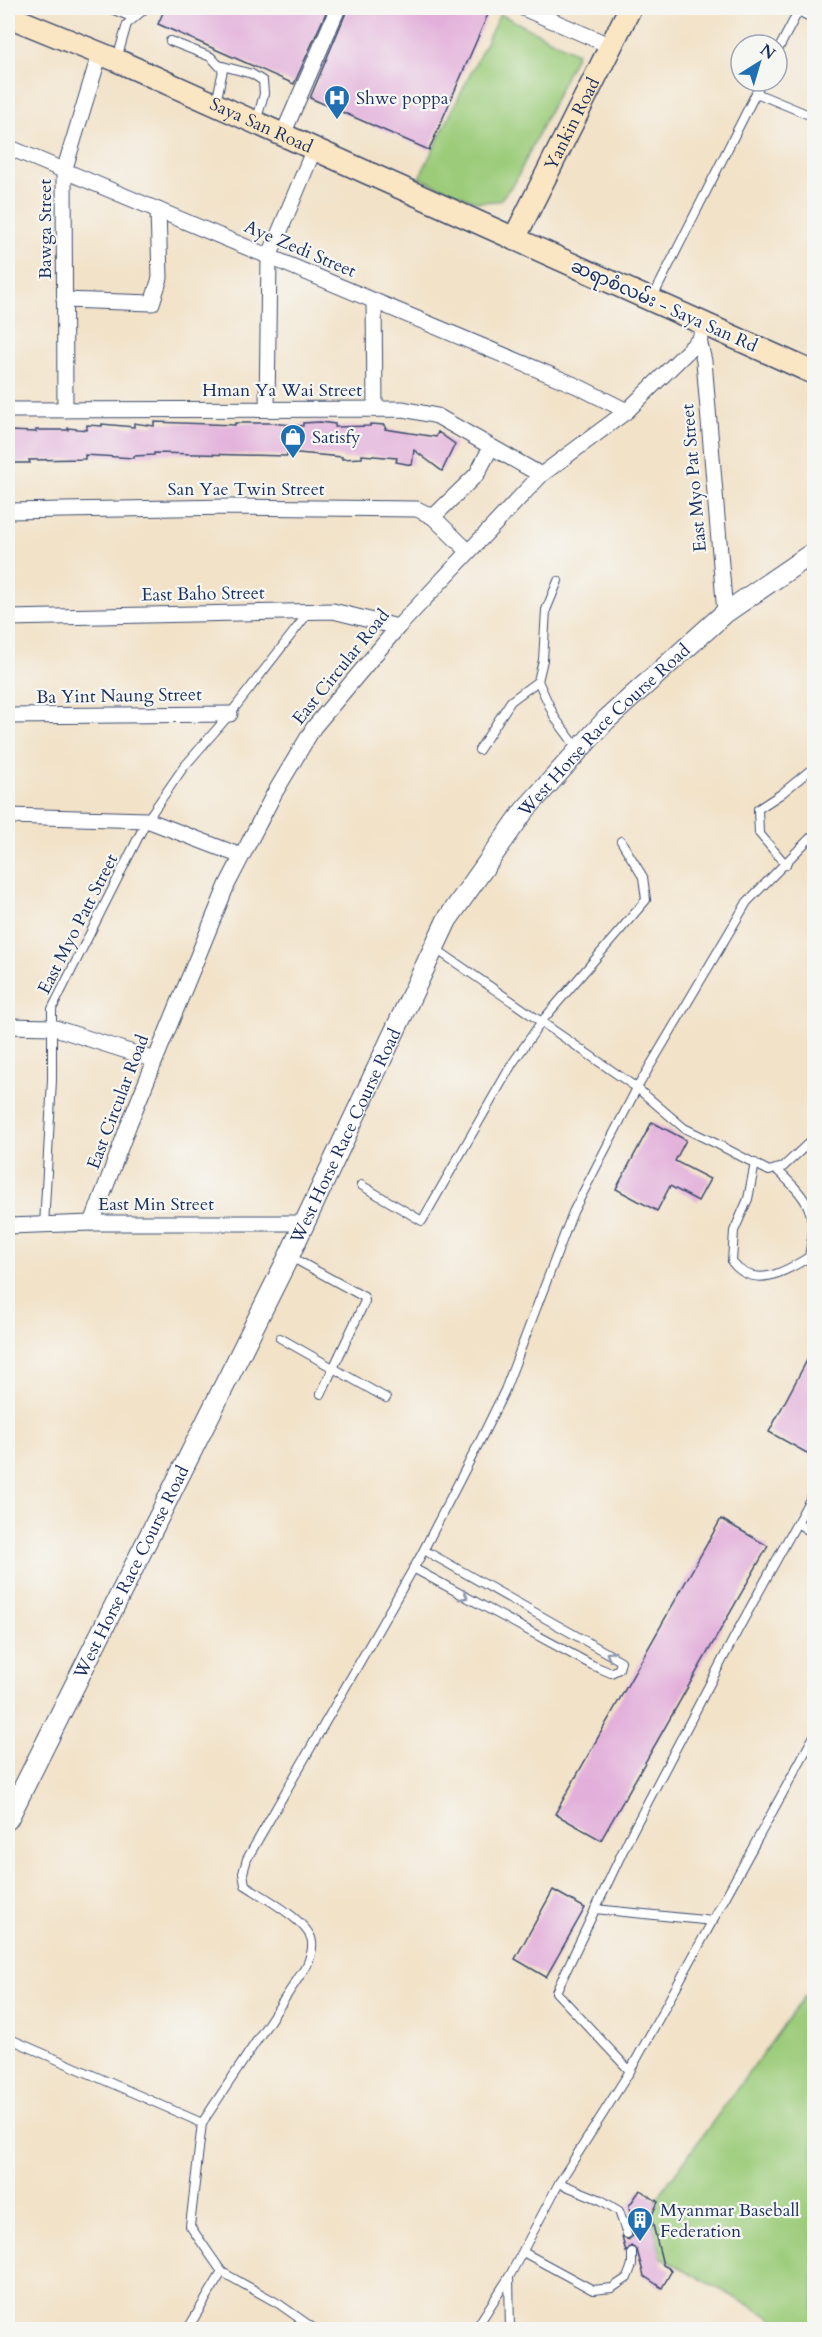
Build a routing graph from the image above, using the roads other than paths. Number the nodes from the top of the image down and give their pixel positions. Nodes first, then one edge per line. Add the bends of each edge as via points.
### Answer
1 (109, 8) edge
2 (146, 8) edge
3 (338, 8) edge
4 (523, 8) edge
5 (630, 8) edge
6 (799, 9) edge
7 (8, 16) edge
8 (134, 18) junction
9 (814, 20) edge
10 (787, 33) edge
11 (170, 41) dead end
12 (611, 46) junction
13 (108, 56) junction
14 (218, 64) junction
15 (756, 93) joint
16 (216, 104) junction
17 (814, 117) edge
18 (256, 122) junction
19 (283, 135) junction
20 (8, 147) edge
21 (314, 148) junction
22 (64, 171) junction
23 (158, 210) junction
24 (514, 239) junction
25 (269, 257) junction
26 (64, 300) junction
27 (652, 300) junction
28 (374, 301) junction
29 (703, 333) junction
30 (814, 373) edge
31 (267, 409) junction
32 (375, 409) junction
33 (8, 410) edge
34 (65, 410) junction
35 (627, 411) junction
36 (491, 447) junction
37 (541, 475) junction
38 (8, 511) edge
39 (433, 517) junction
40 (468, 551) junction
41 (814, 552) edge
42 (558, 581) dead end
43 (309, 612) junction
44 (725, 613) junction
45 (8, 618) edge
46 (398, 627) junction
47 (538, 681) junction
48 (230, 714) junction
49 (8, 716) edge
50 (479, 750) dead end
51 (579, 750) junction
52 (814, 767) edge
53 (8, 816) edge
54 (147, 820) junction
55 (814, 834) edge
56 (621, 841) dead end
57 (241, 856) junction
58 (786, 865) junction
59 (436, 949) junction
60 (542, 1021) junction
61 (8, 1026) edge
62 (52, 1028) junction
63 (155, 1060) junction
64 (637, 1088) junction
65 (814, 1138) edge
66 (755, 1163) junction
67 (776, 1169) junction
68 (361, 1185) dead end
69 (92, 1223) junction
70 (304, 1223) junction
71 (8, 1226) edge
72 (44, 1226) junction
73 (289, 1256) junction
74 (812, 1258) edge
75 (280, 1338) dead end
76 (334, 1368) junction
77 (321, 1394) dead end
78 (386, 1398) dead end
79 (814, 1492) edge
80 (797, 1524) junction
81 (814, 1534) edge
82 (424, 1550) junction
83 (413, 1568) junction
84 (814, 1736) edge
85 (8, 1819) edge
86 (595, 1909) junction
87 (713, 1921) junction
88 (8, 2038) edge
89 (630, 2071) junction
90 (202, 2123) junction
91 (559, 2183) junction
92 (627, 2234) dead end
93 (523, 2252) junction
94 (632, 2252) dead end
95 (222, 2272) junction
96 (509, 2277) junction
97 (187, 2330) edge
98 (316, 2330) edge
99 (475, 2330) edge
100 (510, 2330) edge

1 - 8 lane
2 - 8 lane
3 - 19 street
4 - 12 street
5 - 12 main road, Yankin Road
6 - 9 lane
6 - 10 lane
7 - 13 main road, Saya San Road
8 - 13 lane
11 - 14 lane via 211,57
12 - 24 main road, Yankin Road
13 - 16 main road, Saya San Road
13 - 22 street, Bawga Street
14 - 16 lane via 223,70
14 - 18 lane via 263,81 264,94
15 - 17 lane
15 - 27 lane
16 - 18 main road, Saya San Road
18 - 19 main road, Saya San Road
19 - 21 main road, Saya San Road
20 - 22 street, Aye Zedi Street
21 - 24 main road, Saya San Road
21 - 25 street
22 - 23 street, Aye Zedi Street
22 - 26 street, Bawga Street
23 - 25 street, Aye Zedi Street
23 - 26 street via 160,279 152,303
24 - 27 main road, ဆရာစံလမ်း - Saya San Rd
25 - 28 street, Aye Zedi Street
25 - 31 street
26 - 34 street, Bawga Street
27 - 29 main road, ဆရာစံလမ်း - Saya San Rd
28 - 32 street
28 - 35 street, Aye Zedi Street
29 - 30 main road, ဆရာစံလမ်း - Saya San Rd
29 - 35 street, East Circular Road
29 - 44 street, East Myo Pat Street
31 - 32 street, Hman Ya Wai Street
31 - 34 street, Hman Ya Wai Street
32 - 36 street, Hman Ya Wai Street via 403,409 437,416
33 - 34 street, Hman Ya Wai Street
35 - 37 street, East Circular Road
36 - 37 street, Hman Ya Wai Street
36 - 39 street via 477,474
37 - 40 street, East Circular Road
38 - 39 street, San Yae Twin Street via 417,509
39 - 40 street, San Yae Twin Street
40 - 46 street, East Circular Road
41 - 44 street, West Horse Race Course Road
42 - 47 lane via 546,610
43 - 45 street, East Baho Street
43 - 46 street, East Baho Street via 333,611
43 - 48 lane, East Myo Patt Street
44 - 51 street, West Horse Race Course Road via 606,720
46 - 57 street, East Circular Road via 315,727
47 - 50 lane via 511,701
47 - 51 lane via 555,718
48 - 49 street, Ba Yint Naung Street
48 - 54 lane, East Myo Patt Street via 183,768
51 - 59 street, West Horse Race Course Road via 524,811 447,920
52 - 58 lane via 759,810 759,833
53 - 54 street
54 - 57 street
54 - 62 lane, East Myo Patt Street via 52,1010
55 - 58 lane
56 - 60 lane via 643,877 646,900
57 - 63 street, East Circular Road
58 - 64 lane via 747,902
59 - 60 lane
59 - 70 street, West Horse Race Course Road
60 - 64 lane
60 - 68 lane via 512,1064 422,1221
61 - 62 street
62 - 63 street
62 - 72 lane, East Myo Patt Street
63 - 69 street, East Circular Road
64 - 66 lane via 684,1128
64 - 82 lane via 573,1212 505,1390
65 - 67 lane
66 - 67 lane
66 - 74 lane via 748,1198 734,1232 732,1262 739,1271 751,1276 774,1276
67 - 74 lane via 798,1190 811,1210
69 - 70 street, East Min Street
69 - 72 street, East Min Street
70 - 73 street, West Horse Race Course Road
71 - 72 street, East Min Street
73 - 76 lane via 364,1297
73 - 85 street, West Horse Race Course Road
75 - 76 lane
76 - 77 lane
76 - 78 lane
79 - 80 lane
80 - 81 lane
80 - 86 lane
82 - 83 lane
83 -> 82 lane via 592,1665 611,1673 619,1669 621,1661
83 - 90 lane via 247,1859 245,1885 304,1926 312,1940 312,1951 307,1965
84 - 87 lane
86 - 87 lane
86 - 89 lane via 556,1992
87 - 89 lane
88 - 90 lane
89 - 91 lane
90 - 95 lane via 190,2226
91 - 92 lane via 619,2211
91 - 93 lane
93 - 94 lane via 593,2290 612,2288 627,2278
93 - 96 lane
95 - 97 lane
95 - 98 lane
96 - 99 lane
96 - 100 lane

